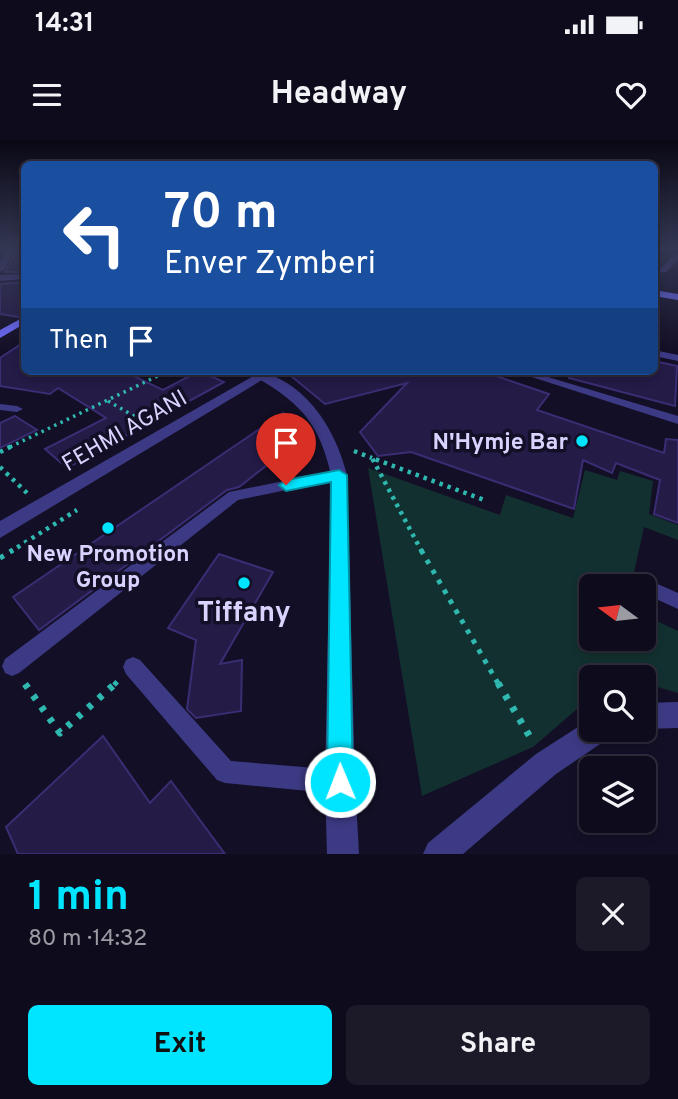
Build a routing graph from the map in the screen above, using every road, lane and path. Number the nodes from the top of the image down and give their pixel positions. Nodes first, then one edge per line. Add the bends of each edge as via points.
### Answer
1 (658, 294) edge
2 (678, 297) edge
3 (21, 322) edge
4 (0, 335) edge
5 (658, 354) edge
6 (678, 358) edge
7 (160, 375) edge
8 (264, 375) edge
9 (269, 375) edge
10 (531, 375) edge
11 (108, 400) junction
12 (0, 407) edge
13 (18, 409) dead end
14 (678, 420) edge
15 (156, 428) dead end
16 (0, 452) edge
17 (0, 467) edge
18 (339, 475) junction
19 (484, 500) dead end
20 (40, 506) junction
21 (0, 530) edge
22 (656, 591) edge
23 (678, 601) edge
24 (12, 666) joint
25 (133, 667) joint
26 (678, 715) edge
27 (656, 716) edge
28 (579, 742) edge
29 (546, 764) junction
30 (340, 782) junction
31 (343, 854) edge
32 (439, 854) edge

1 - 2 main road
3 - 4 main road
5 - 6 lane
7 - 11 path
8 - 20 street, FEHMI AGANI
9 - 18 street via 326,429
10 - 14 lane
11 - 15 path
11 - 16 path
12 - 13 lane
17 - 20 path
18 - 24 lane via 234,496
18 - 30 street
19 - 29 path via 372,458
20 - 21 street, FEHMI AGANI
22 - 23 lane
24 - 25 path via 60,733
25 - 30 lane via 225,772
26 - 27 street
28 - 29 street
29 - 32 street
30 - 31 street

